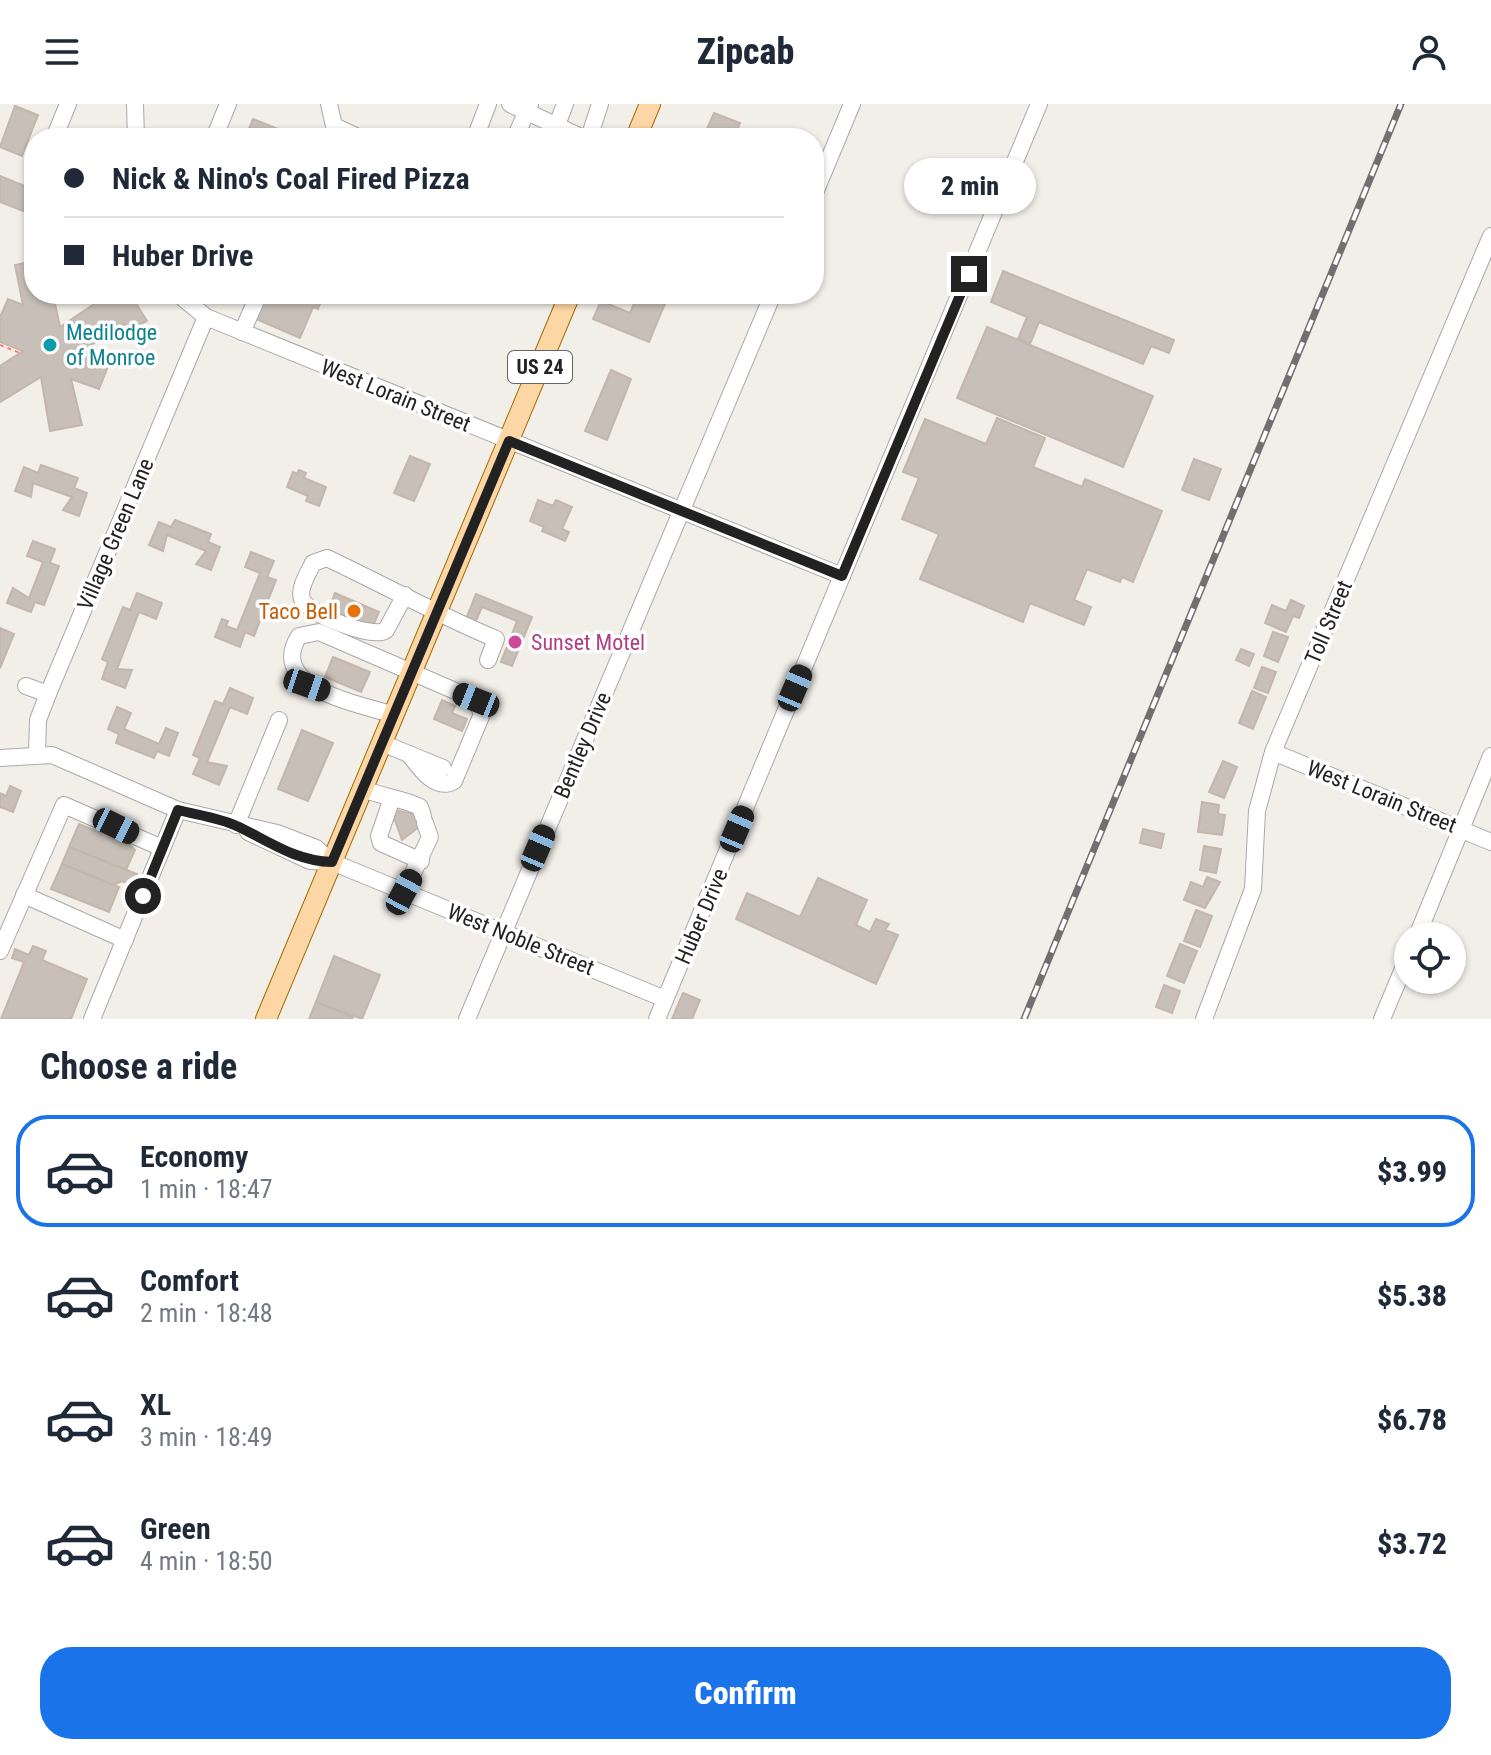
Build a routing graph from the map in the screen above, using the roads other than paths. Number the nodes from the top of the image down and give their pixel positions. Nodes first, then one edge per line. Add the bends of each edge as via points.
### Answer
1 (68, 104) edge
2 (135, 104) edge
3 (228, 104) edge
4 (333, 104) edge
5 (488, 104) edge
6 (510, 104) edge
7 (565, 104) edge
8 (600, 104) edge
9 (650, 104) edge
10 (852, 104) edge
11 (1039, 104) edge
12 (528, 108) edge
13 (58, 128) edge
14 (136, 128) edge
15 (218, 128) edge
16 (338, 128) edge
17 (479, 128) edge
18 (519, 128) edge
19 (550, 128) edge
20 (556, 128) edge
21 (592, 128) edge
22 (640, 128) edge
23 (824, 171) edge
24 (1491, 236) edge
25 (190, 304) edge
26 (255, 304) edge
27 (566, 304) edge
28 (769, 304) edge
29 (206, 317) junction
30 (242, 332) junction
31 (509, 441) junction
32 (681, 512) junction
33 (842, 576) junction
34 (405, 595) junction
35 (436, 614) junction
36 (488, 660) dead end
37 (411, 674) junction
38 (26, 686) dead end
39 (48, 694) junction
40 (394, 715) junction
41 (279, 720) dead end
42 (382, 743) junction
43 (1273, 752) junction
44 (37, 753) junction
45 (409, 754) junction
46 (1491, 756) edge
47 (0, 758) edge
48 (443, 768) dead end
49 (363, 789) junction
50 (391, 801) junction
51 (178, 810) junction
52 (236, 825) junction
53 (1462, 829) junction
54 (1491, 842) edge
55 (162, 848) junction
56 (421, 861) junction
57 (332, 862) junction
58 (404, 892) junction
59 (24, 895) junction
60 (1423, 922) edge
61 (503, 932) junction
62 (125, 940) junction
63 (0, 951) edge
64 (1394, 990) edge
65 (665, 999) junction
66 (92, 1019) edge
67 (266, 1019) edge
68 (467, 1019) edge
69 (657, 1019) edge
70 (1204, 1019) edge
71 (1382, 1019) edge

1 - 13 street
2 - 14 street
3 - 15 street
4 - 16 street
5 - 17 street
6 - 12 street
7 - 20 street
8 - 21 street
9 - 22 main road
10 - 23 street
11 - 33 street, Huber Drive
12 - 18 street
12 - 19 street
24 - 43 street, Toll Street
25 - 29 street, West Lorain Street
26 - 30 street
27 - 31 main road, US 24
28 - 32 street, Bentley Drive
29 - 30 street, West Lorain Street
29 - 39 street, Village Green Lane
30 - 31 street, West Lorain Street
31 - 32 street, West Lorain Street
31 - 35 main road, US 24
32 - 33 street, West Lorain Street
32 - 61 street, Bentley Drive
33 - 65 street, Huber Drive
34 - 34 street via 327,558 313,563 301,591 302,600 314,611 370,634 381,634
34 - 35 street
35 - 36 street via 496,639
35 - 37 main road, US 24
37 - 40 main road, US 24
37 - 40 street via 319,632 299,636 293,646 296,673 307,685
37 - 45 street via 476,700 482,714 448,785 423,772
38 - 39 street
39 - 44 street, Village Green Lane via 38,720
40 - 42 main road, US 24
41 - 52 street
42 - 45 street
42 - 49 main road, US 24
43 - 53 street, West Lorain Street
43 - 70 street, Toll Street via 1257,811 1253,889
44 - 47 street, West Noble Street
44 - 51 street, West Noble Street via 63,759
45 - 48 street
46 - 53 street
49 - 50 street
49 - 57 main road, US 24
50 - 56 street via 381,843
50 - 56 street via 406,799 420,807 430,837
51 - 52 street, West Noble Street
51 - 55 street
52 - 57 street, West Noble Street via 316,848
53 - 54 street, West Lorain Street
53 - 60 street
55 - 59 street via 64,805
55 - 62 street
56 - 58 street
57 - 58 street, West Noble Street
57 - 67 main road, US 24
58 - 61 street, West Noble Street
59 - 62 street
59 - 63 street
61 - 65 street, West Noble Street
61 - 68 street, Bentley Drive
62 - 66 street
64 - 71 street
65 - 69 street, Huber Drive

